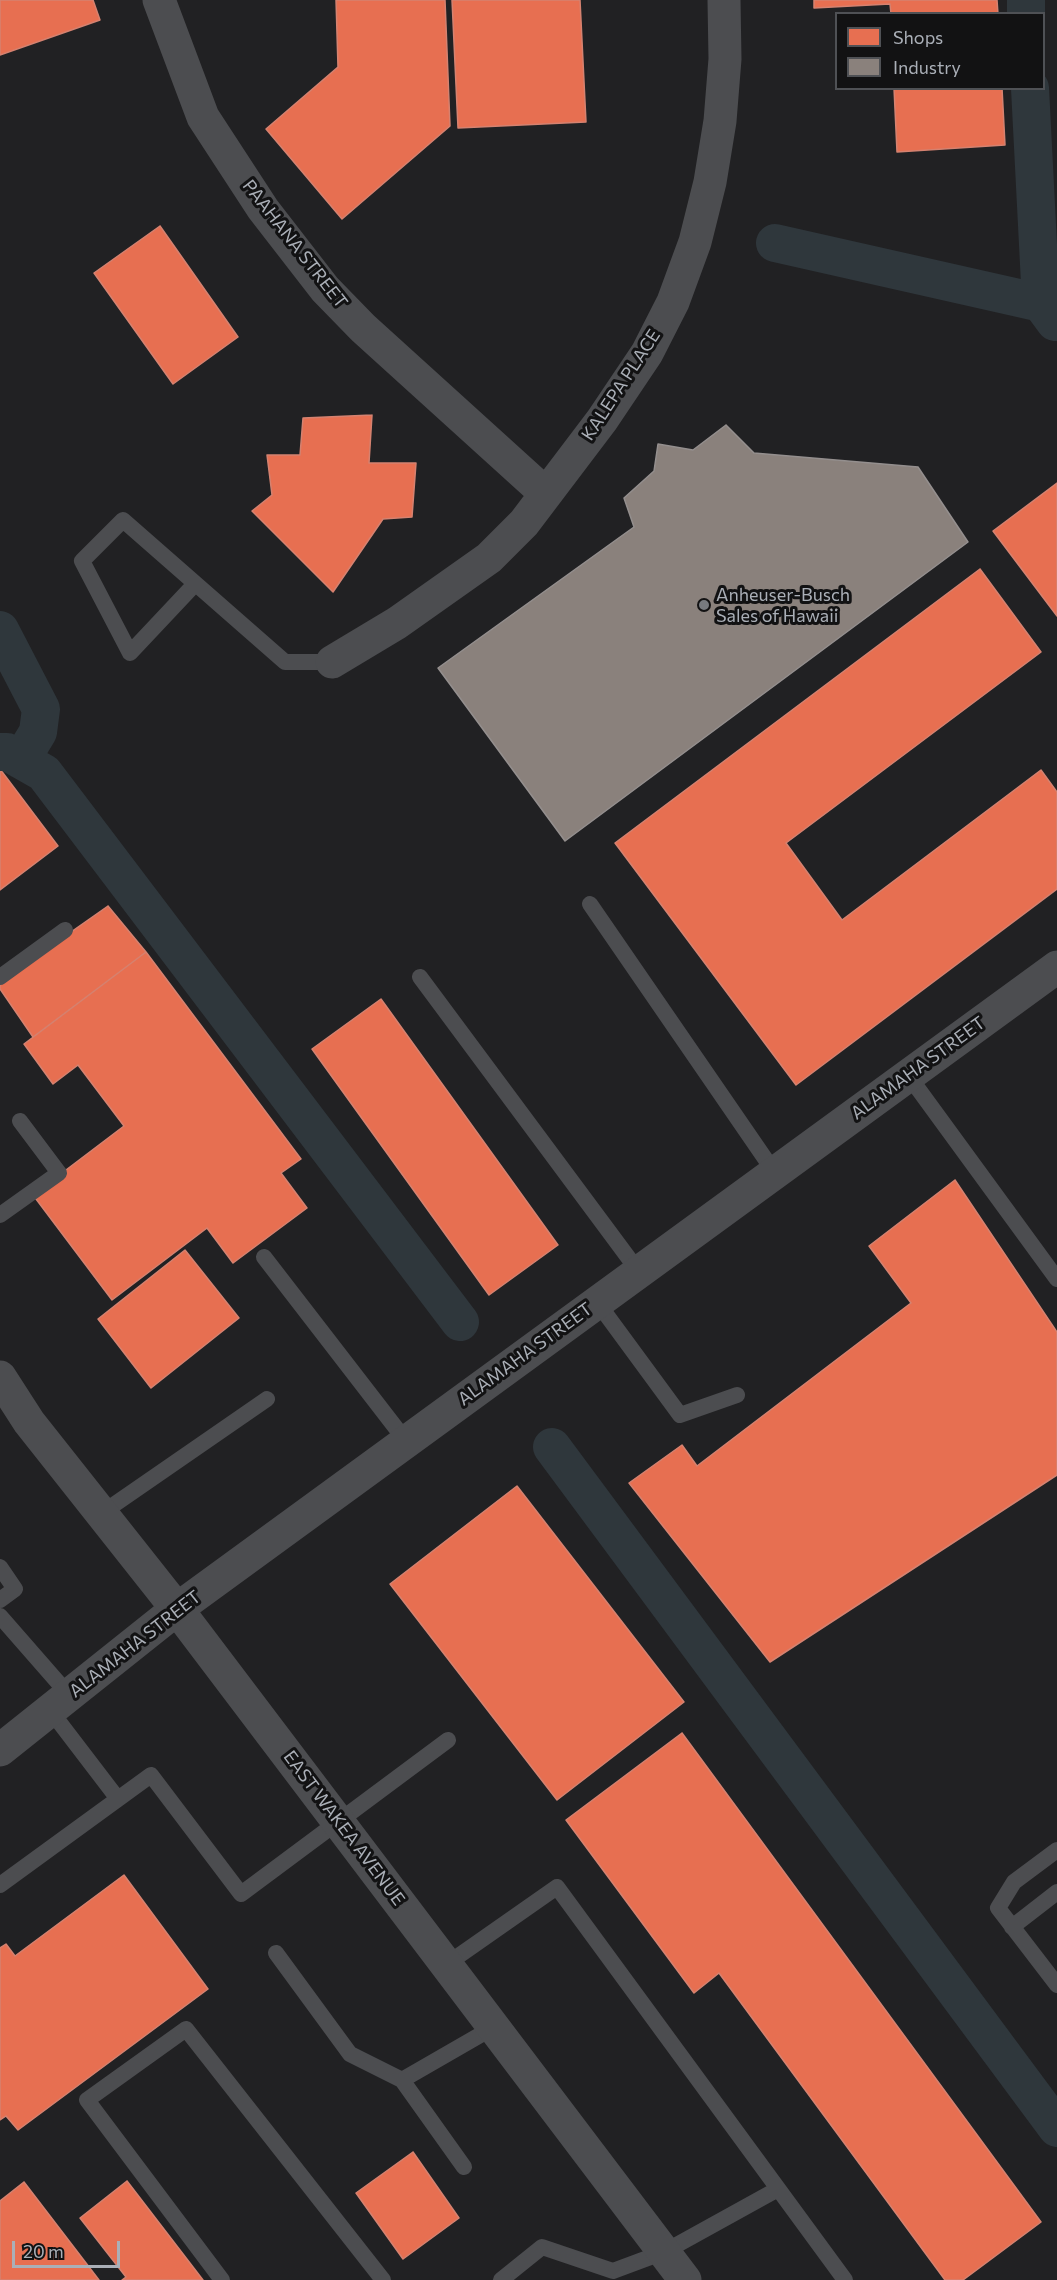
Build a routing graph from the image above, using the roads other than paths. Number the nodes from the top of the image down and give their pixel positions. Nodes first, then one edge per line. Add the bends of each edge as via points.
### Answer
1 (159, 0) edge
2 (724, 0) edge
3 (545, 493) junction
4 (195, 585) junction
5 (332, 662) joint
6 (590, 904) dead end
7 (65, 930) dead end
8 (1057, 967) edge
9 (0, 976) edge
10 (420, 977) dead end
11 (908, 1075) junction
12 (20, 1121) dead end
13 (775, 1173) junction
14 (0, 1215) edge
15 (264, 1257) dead end
16 (639, 1272) junction
17 (1057, 1279) edge
18 (597, 1302) junction
19 (0, 1377) edge
20 (737, 1395) dead end
21 (267, 1399) dead end
22 (406, 1441) junction
23 (102, 1514) junction
24 (0, 1568) edge
25 (0, 1599) edge
26 (177, 1609) junction
27 (0, 1616) edge
28 (60, 1702) junction
29 (448, 1740) dead end
30 (0, 1750) edge
31 (118, 1799) junction
32 (339, 1822) junction
33 (1057, 1851) edge
34 (0, 1885) edge
35 (1057, 1892) edge
36 (1012, 1927) junction
37 (276, 1953) dead end
38 (447, 1965) junction
39 (1057, 1985) edge
40 (494, 2027) junction
41 (402, 2080) junction
42 (464, 2167) dead end
43 (778, 2189) junction
44 (664, 2252) junction
45 (607, 2275) edge
46 (222, 2280) edge
47 (383, 2280) edge
48 (501, 2280) edge
49 (685, 2280) edge
50 (845, 2280) edge

1 - 3 street, PAAHANA STREET via 203,117 263,209 325,289
2 - 3 street, KALEPA PLACE via 720,121 695,242 673,302 647,353
3 - 5 street, KALEPA PLACE via 524,523 489,558 397,623
4 - 4 lane via 123,520 82,561 129,653
4 - 5 lane via 285,662
6 - 13 lane
7 - 9 lane
8 - 11 street, ALAMAHA STREET
10 - 16 lane
11 - 13 street, ALAMAHA STREET
11 - 17 lane
12 - 14 lane via 59,1173
13 - 16 street, ALAMAHA STREET
15 - 22 lane
16 - 18 street, ALAMAHA STREET
18 - 20 lane via 680,1415
18 - 22 street, ALAMAHA STREET
19 - 23 street, EAST WAKEA AVENUE via 29,1422
21 - 23 lane
22 - 26 street, ALAMAHA STREET
23 - 26 street, EAST WAKEA AVENUE
24 - 25 lane via 15,1589
26 - 28 street, ALAMAHA STREET
26 - 32 street, EAST WAKEA AVENUE
27 - 28 lane
28 - 30 street, ALAMAHA STREET
28 - 31 lane
29 - 32 lane
31 - 32 lane via 151,1775 241,1894
31 - 34 lane
32 - 38 street, EAST WAKEA AVENUE
33 - 36 lane via 1014,1882 998,1908
35 - 36 lane
36 - 39 lane
37 - 41 lane via 350,2054
38 - 40 street, EAST WAKEA AVENUE
38 - 43 lane via 557,1887
40 - 41 lane
40 - 44 street, EAST WAKEA AVENUE
41 - 42 lane
43 - 44 lane
43 - 50 lane
44 - 45 lane
44 - 49 street, EAST WAKEA AVENUE
45 - 48 lane via 542,2247
46 - 47 lane via 87,2100 186,2029

